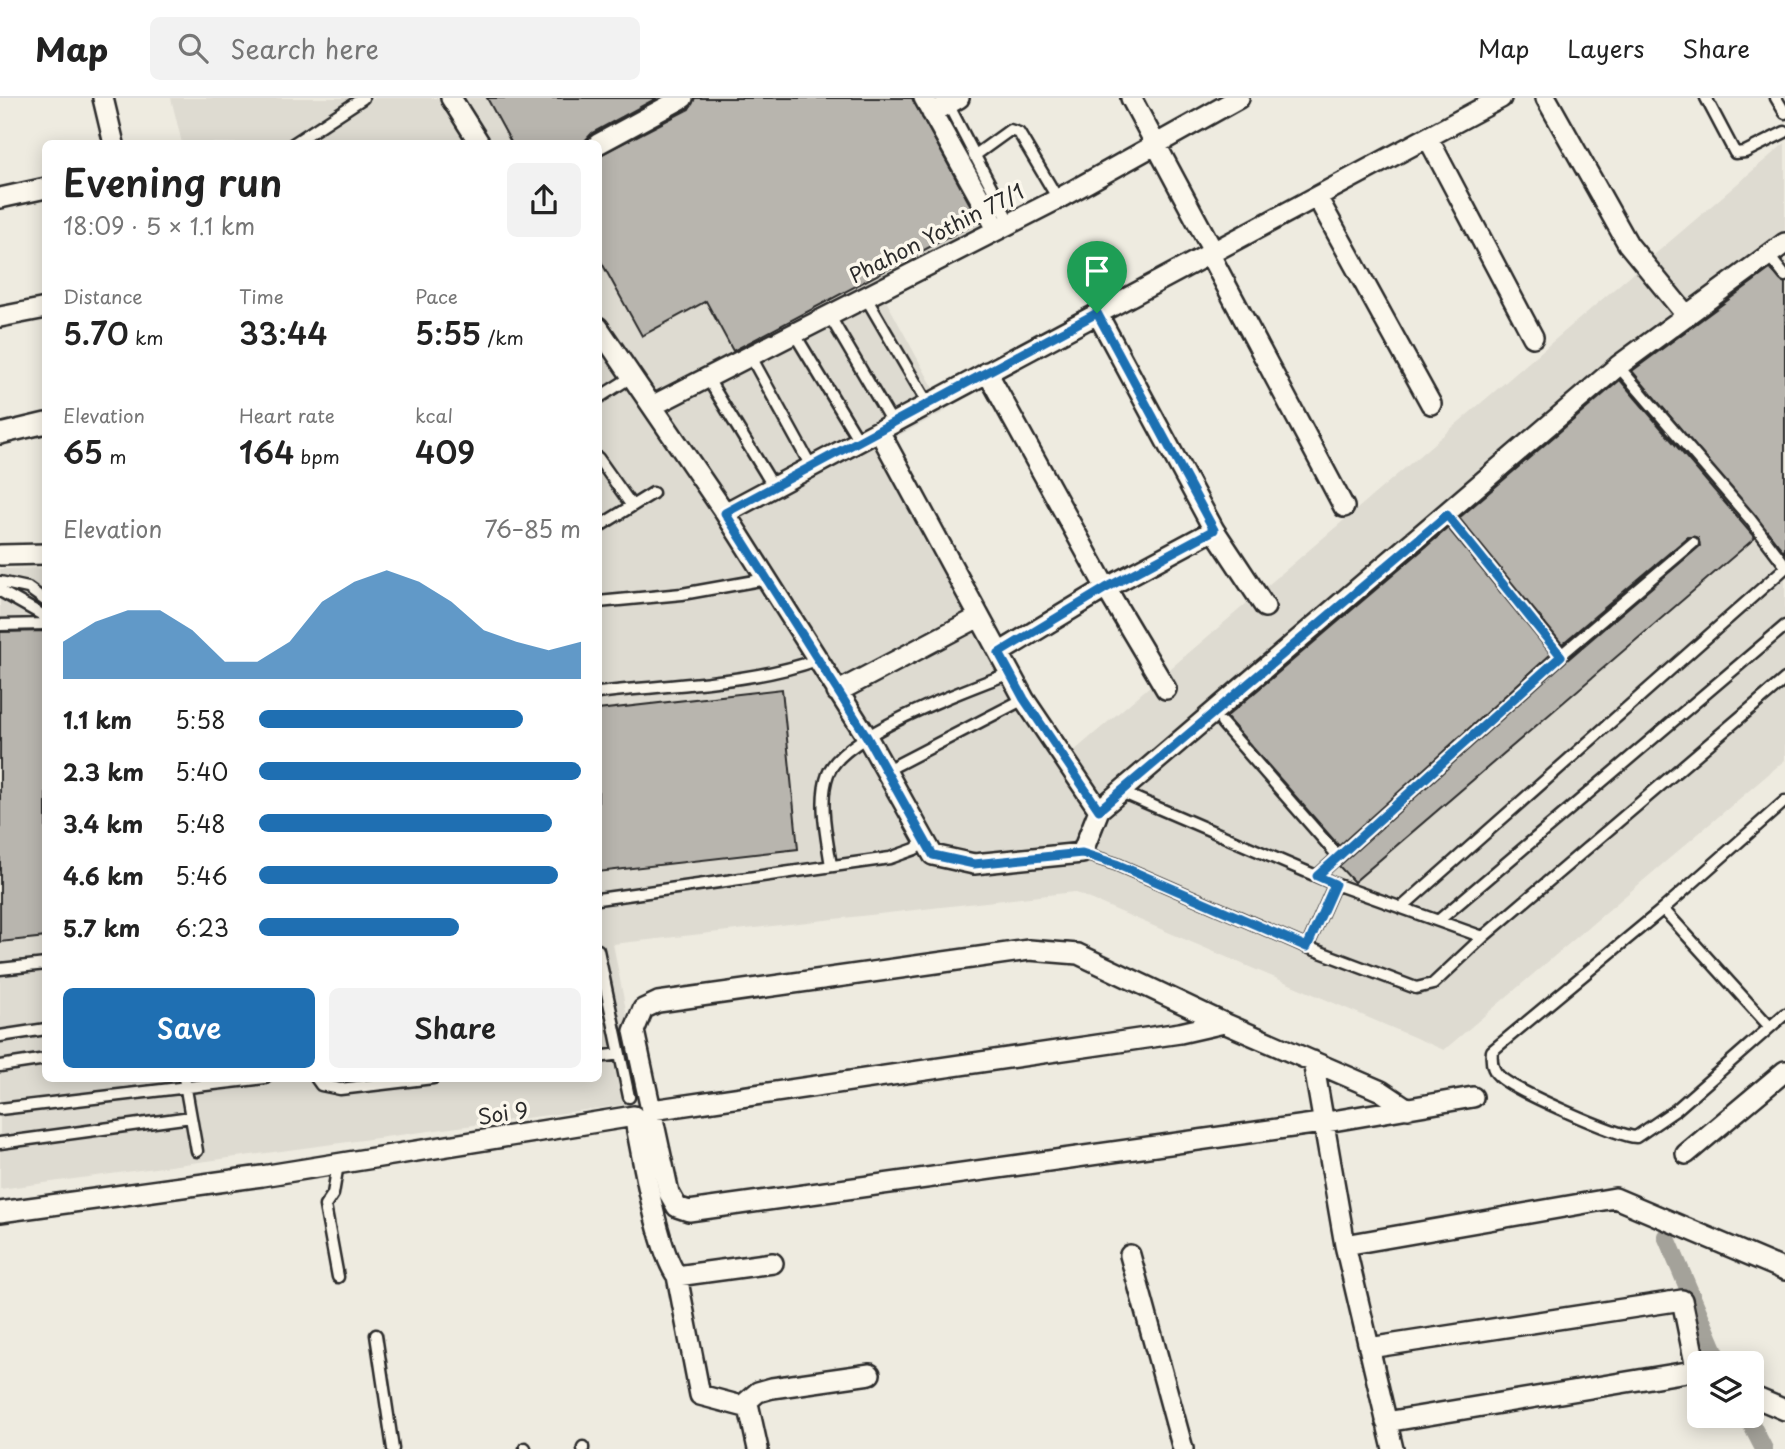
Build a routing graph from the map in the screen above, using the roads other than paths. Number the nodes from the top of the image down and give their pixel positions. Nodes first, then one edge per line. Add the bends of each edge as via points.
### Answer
1 (103, 98) edge
2 (363, 98) edge
3 (451, 98) edge
4 (683, 98) edge
5 (1131, 98) edge
6 (1239, 98) edge
7 (1501, 98) edge
8 (1546, 98) edge
9 (1706, 98) edge
10 (1776, 98) edge
11 (941, 103) edge
12 (1785, 113) edge
13 (1785, 132) edge
14 (1428, 138) junction
15 (113, 140) edge
16 (299, 140) edge
17 (477, 140) edge
18 (602, 142) edge
19 (1155, 144) junction
20 (974, 156) junction
21 (42, 189) edge
22 (1317, 197) junction
23 (0, 198) edge
24 (1058, 199) junction
25 (1003, 226) junction
26 (1785, 243) edge
27 (1212, 254) junction
28 (1769, 256) junction
29 (1785, 276) edge
30 (864, 296) junction
31 (42, 308) edge
32 (1097, 313) junction
33 (829, 314) junction
34 (1687, 316) junction
35 (0, 317) edge
36 (793, 332) junction
37 (602, 333) edge
38 (1533, 337) dead end
39 (750, 355) junction
40 (1618, 366) junction
41 (987, 372) junction
42 (633, 376) junction
43 (708, 379) junction
44 (602, 395) edge
45 (928, 404) junction
46 (1431, 404) dead end
47 (654, 405) junction
48 (42, 424) edge
49 (886, 427) junction
50 (0, 434) edge
51 (860, 442) junction
52 (602, 464) edge
53 (812, 468) junction
54 (775, 489) junction
55 (653, 493) dead end
56 (632, 506) junction
57 (1344, 507) dead end
58 (725, 513) junction
59 (1447, 515) junction
60 (602, 525) edge
61 (1214, 530) junction
62 (1693, 543) dead end
63 (42, 554) edge
64 (0, 555) edge
65 (1785, 566) edge
66 (766, 579) junction
67 (0, 582) edge
68 (1106, 588) junction
69 (0, 591) edge
70 (42, 598) edge
71 (602, 602) edge
72 (1265, 607) dead end
73 (42, 615) edge
74 (979, 617) junction
75 (0, 624) edge
76 (42, 624) edge
77 (1785, 626) edge
78 (999, 653) junction
79 (1561, 656) junction
80 (817, 660) junction
81 (1010, 673) junction
82 (1785, 679) edge
83 (1166, 689) dead end
84 (837, 692) junction
85 (602, 693) edge
86 (1024, 699) junction
87 (1222, 723) dead end
88 (867, 737) junction
89 (885, 771) junction
90 (1121, 792) junction
91 (1785, 801) edge
92 (1099, 810) junction
93 (924, 841) junction
94 (1082, 853) junction
95 (1339, 857) junction
96 (831, 866) junction
97 (1317, 876) junction
98 (1335, 884) junction
99 (602, 898) edge
100 (1401, 908) junction
101 (1663, 909) junction
102 (1438, 921) junction
103 (1483, 937) junction
104 (1307, 947) junction
105 (42, 964) edge
106 (0, 969) edge
107 (602, 969) edge
108 (1785, 1014) edge
109 (1224, 1023) junction
110 (1769, 1027) junction
111 (42, 1030) edge
112 (0, 1036) edge
113 (620, 1054) junction
114 (602, 1056) edge
115 (42, 1060) edge
116 (1313, 1061) junction
117 (0, 1066) edge
118 (1782, 1081) edge
119 (185, 1082) edge
120 (319, 1082) edge
121 (399, 1082) edge
122 (629, 1097) dead end
123 (1473, 1097) dead end
124 (0, 1109) edge
125 (1408, 1109) junction
126 (652, 1110) junction
127 (191, 1117) junction
128 (1321, 1123) junction
129 (0, 1143) edge
130 (197, 1151) dead end
131 (1686, 1154) dead end
132 (338, 1164) junction
133 (0, 1212) edge
134 (1345, 1245) junction
135 (1130, 1255) dead end
136 (773, 1263) dead end
137 (1785, 1270) edge
138 (677, 1276) junction
139 (338, 1277) dead end
140 (376, 1335) dead end
141 (1369, 1348) junction
142 (1694, 1351) edge
143 (1687, 1371) edge
144 (870, 1374) dead end
145 (1764, 1400) edge
146 (744, 1404) junction
147 (1785, 1409) edge
148 (1387, 1422) junction
149 (393, 1449) edge
150 (758, 1449) edge
151 (1183, 1449) edge
152 (1393, 1449) edge

1 - 15 street
2 - 16 lane
3 - 17 street
4 - 18 street
5 - 19 street
6 - 19 street, Phahon Yothin 77/1
7 - 14 street
8 - 34 street via 1628,244
9 - 13 lane via 1735,153
10 - 12 lane
11 - 20 lane
11 - 25 street
14 - 22 street
14 - 38 street
19 - 24 street, Phahon Yothin 77/1
19 - 27 street
20 - 24 lane via 1010,130 1019,133
20 - 25 lane
21 - 23 street
22 - 27 street
22 - 46 street
24 - 25 street, Phahon Yothin 77/1
25 - 30 street, Phahon Yothin 77/1
26 - 28 street
27 - 32 street
27 - 57 street
28 - 29 lane
28 - 34 street
30 - 33 street, Phahon Yothin 77/1
30 - 45 lane
31 - 35 street
32 - 41 street
32 - 61 street
33 - 36 street, Phahon Yothin 77/1
33 - 49 lane
34 - 40 street
36 - 39 street, Phahon Yothin 77/1
36 - 51 lane
37 - 42 street
39 - 43 street, Phahon Yothin 77/1
39 - 53 lane
40 - 59 street
40 - 65 lane
41 - 45 street
41 - 68 street
42 - 44 lane
42 - 47 street
43 - 47 street, Phahon Yothin 77/1
43 - 54 lane
45 - 49 street
47 - 58 street
48 - 50 street
49 - 51 street
49 - 74 street
51 - 53 street
52 - 56 lane
53 - 54 street
54 - 58 street
55 - 56 lane
56 - 60 lane
58 - 66 street
59 - 79 lane
59 - 90 street
61 - 68 street
61 - 72 street
62 - 79 lane
63 - 64 street
65 - 100 lane
66 - 71 lane
66 - 80 street
67 - 70 lane via 28,588
68 - 78 street
68 - 83 street
69 - 73 lane
74 - 78 street
74 - 84 street
75 - 76 lane
77 - 102 lane
78 - 81 street
79 - 95 lane
80 - 84 street
80 - 85 lane via 785,670
81 - 86 street
81 - 88 lane via 944,698
82 - 103 lane
84 - 88 street
86 - 89 lane
86 - 92 street
87 - 95 lane
88 - 89 street
88 - 96 lane via 829,771 825,786
89 - 93 street
90 - 92 street
90 - 97 lane
91 - 101 lane
92 - 94 street
93 - 94 street via 933,855 974,864
93 - 96 lane via 890,858
94 - 104 lane
95 - 97 lane
96 - 99 lane
97 - 98 lane
98 - 100 lane
98 - 104 lane
100 - 102 lane
101 - 110 lane
101 - 110 lane via 1492,1051 1497,1075 1549,1103 1636,1137 1677,1109
102 - 103 lane
103 - 104 lane via 1439,980 1416,988
105 - 106 lane
107 - 113 lane
108 - 110 lane
109 - 116 street
109 - 126 street
109 - 126 street via 1078,954 1052,950 657,1002 643,1009 634,1031
111 - 112 lane
113 - 114 lane
113 - 122 lane
115 - 117 lane
116 - 125 street via 1381,1091
116 - 128 street
118 - 131 street
119 - 124 lane
119 - 127 lane
120 - 121 lane via 340,1089
123 - 125 street
125 - 128 street
126 - 128 street via 669,1193 677,1207 689,1211
127 - 129 lane
127 - 130 lane
128 - 134 street
132 - 133 street, Soi 9
132 - 138 street, Soi 9 via 634,1116 662,1242
132 - 139 lane via 333,1194 325,1206
134 - 137 street via 1615,1198
134 - 141 street
135 - 151 street
136 - 138 street
138 - 146 street, Soi 9 via 700,1395
140 - 149 lane
141 - 142 street via 1682,1300
141 - 148 street
143 - 148 street
144 - 146 street via 772,1388
145 - 147 street
146 - 150 street via 749,1408
148 - 152 street

